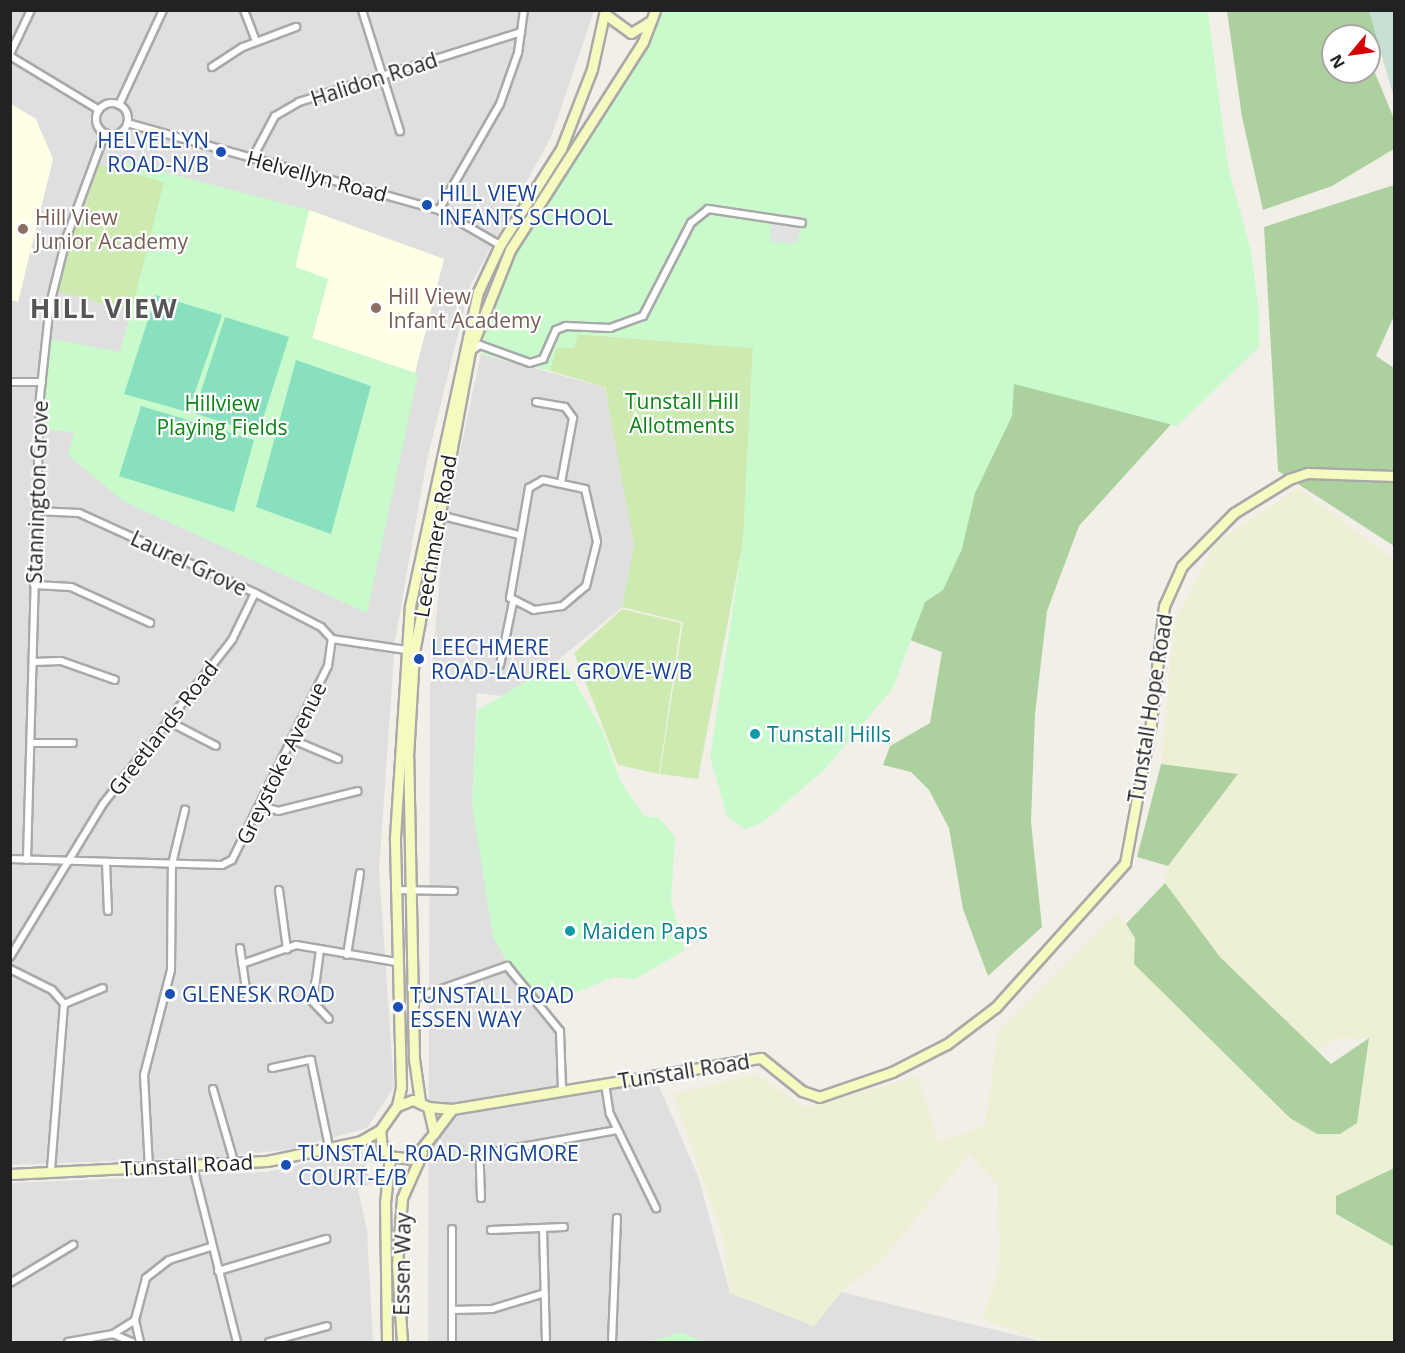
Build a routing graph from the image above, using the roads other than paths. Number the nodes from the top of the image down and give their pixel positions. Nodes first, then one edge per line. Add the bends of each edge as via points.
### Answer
1 (31, 10) edge
2 (163, 10) edge
3 (244, 10) edge
4 (362, 10) edge
5 (524, 10) edge
6 (655, 10) edge
7 (605, 12) edge
8 (651, 20) junction
9 (296, 27) dead end
10 (521, 32) junction
11 (256, 42) junction
12 (10, 55) edge
13 (212, 67) dead end
14 (383, 76) junction
15 (119, 105) junction
16 (99, 110) junction
17 (127, 123) junction
18 (400, 131) dead end
19 (105, 133) junction
20 (252, 159) junction
21 (440, 210) junction
22 (802, 223) dead end
23 (500, 245) junction
24 (510, 250) junction
25 (470, 351) junction
26 (10, 382) edge
27 (42, 382) junction
28 (536, 402) dead end
29 (1395, 476) edge
30 (561, 483) junction
31 (36, 511) junction
32 (433, 514) junction
33 (519, 535) junction
34 (34, 585) junction
35 (255, 593) junction
36 (513, 602) junction
37 (150, 623) dead end
38 (332, 639) junction
39 (410, 652) junction
40 (33, 662) junction
41 (500, 665) dead end
42 (115, 680) dead end
43 (168, 721) junction
44 (293, 740) junction
45 (31, 743) junction
46 (73, 743) dead end
47 (216, 746) dead end
48 (338, 759) dead end
49 (358, 791) dead end
50 (262, 806) junction
51 (185, 810) dead end
52 (10, 859) edge
53 (27, 860) junction
54 (67, 861) junction
55 (106, 862) junction
56 (172, 864) junction
57 (360, 873) dead end
58 (1114, 879) joint
59 (279, 890) dead end
60 (395, 890) junction
61 (411, 891) junction
62 (454, 891) dead end
63 (108, 911) dead end
64 (10, 940) edge
65 (18, 945) junction
66 (240, 948) dead end
67 (287, 949) junction
68 (320, 950) junction
69 (347, 955) junction
70 (10, 957) edge
71 (412, 961) junction
72 (397, 962) junction
73 (242, 964) junction
74 (10, 969) edge
75 (103, 988) dead end
76 (246, 996) dead end
77 (413, 999) junction
78 (64, 1004) junction
79 (329, 1019) dead end
80 (272, 1068) dead end
81 (605, 1084) junction
82 (562, 1088) junction
83 (213, 1089) dead end
84 (424, 1104) junction
85 (397, 1106) junction
86 (452, 1109) junction
87 (380, 1130) junction
88 (617, 1130) junction
89 (434, 1133) junction
90 (362, 1141) junction
91 (329, 1148) junction
92 (382, 1148) junction
93 (422, 1153) junction
94 (390, 1156) junction
95 (235, 1165) junction
96 (193, 1167) junction
97 (149, 1168) junction
98 (51, 1170) junction
99 (10, 1174) edge
100 (481, 1198) dead end
101 (656, 1208) dead end
102 (617, 1218) dead end
103 (564, 1227) dead end
104 (543, 1228) junction
105 (452, 1229) dead end
106 (491, 1230) dead end
107 (327, 1239) dead end
108 (73, 1245) dead end
109 (211, 1247) junction
110 (218, 1271) junction
111 (10, 1283) edge
112 (545, 1293) junction
113 (452, 1310) junction
114 (135, 1320) junction
115 (327, 1326) dead end
116 (113, 1334) junction
117 (68, 1342) edge
118 (132, 1342) edge
119 (140, 1342) edge
120 (237, 1342) edge
121 (269, 1342) edge
122 (387, 1342) edge
123 (402, 1342) edge
124 (452, 1342) edge
125 (546, 1342) edge
126 (612, 1342) edge

1 - 12 street
2 - 15 street
3 - 11 street
4 - 14 street
5 - 10 street
6 - 8 main road, Leechmere Road
7 - 8 main road, Leechmere Road via 618,29 631,33
7 - 23 main road, Leechmere Road via 592,69 561,149
8 - 24 main road, Leechmere Road via 607,101
9 - 11 street
10 - 14 street, Halidon Road
10 - 21 street via 500,105
11 - 13 street
12 - 16 street
14 - 18 street
14 - 20 street, Halidon Road via 285,109 266,126
15 - 16 street
15 - 17 street
16 - 19 street via 98,127
17 - 19 street via 114,135
17 - 20 street, Helvellyn Road
19 - 27 street, Stannington Grove via 67,236 50,304
20 - 21 street, Helvellyn Road
21 - 23 street, Helvellyn Road
22 - 25 street via 708,209 690,225 643,316 610,327 566,326 556,330 543,359 530,363 480,345
23 - 24 main road
23 - 32 main road, Leechmere Road via 463,345
24 - 25 main road, Leechmere Road
25 - 32 main road, Leechmere Road
26 - 27 street
27 - 31 street, Stannington Grove
28 - 30 street via 565,407 573,418
29 - 58 main road, Tunstall Hope Road via 1308,473 1289,478 1234,513 1182,566 1164,606 1151,723 1125,863
30 - 33 street via 543,480 529,488
30 - 36 street via 585,489 591,498 595,567 586,586 562,606 534,610
31 - 34 street, Stannington Grove
31 - 35 street, Laurel Grove via 79,513
32 - 33 street
32 - 39 main road, Leechmere Road
33 - 36 street
34 - 37 street via 71,587
34 - 40 street, Stannington Grove
35 - 38 street, Laurel Grove via 321,627
35 - 43 street, Greetlands Road via 232,640
36 - 41 street
38 - 39 street
38 - 44 street, Greystoke Avenue via 328,666
39 - 60 main road, Leechmere Road
39 - 61 main road, Leechmere Road
40 - 42 street via 61,661
40 - 45 street, Stannington Grove
43 - 47 street
43 - 54 street, Greetlands Road
44 - 48 street
44 - 50 street, Greystoke Avenue
45 - 46 street
45 - 53 street, Stannington Grove
49 - 50 street via 278,811
50 - 56 street, Greystoke Avenue via 232,860 222,865
51 - 56 street
52 - 53 street, Greystoke Avenue
53 - 54 street, Greystoke Avenue
54 - 55 street, Greystoke Avenue
54 - 65 street, Greetlands Road
55 - 56 street, Greystoke Avenue
55 - 63 street
56 - 97 street via 171,970 144,1075
57 - 69 street
58 - 81 main road, Tunstall Road via 996,1007 947,1044 892,1072 819,1096 802,1091 761,1059
59 - 67 street
60 - 61 street
60 - 72 main road, Leechmere Road
61 - 62 street
61 - 71 main road, Leechmere Road
64 - 65 street
65 - 70 street, Greetlands Road
66 - 73 street
67 - 68 street via 296,945
67 - 73 street
68 - 69 street
68 - 79 street via 313,1002
69 - 72 street
71 - 72 main road
71 - 77 main road, Leechmere Road
72 - 85 main road, Leechmere Road via 401,1087
73 - 76 street
74 - 78 street via 52,990
75 - 78 street
77 - 82 street via 507,966 560,1031
77 - 84 main road, Leechmere Road
78 - 98 street
80 - 91 street via 311,1060
81 - 82 main road, Tunstall Road
81 - 88 street
82 - 86 main road, Tunstall Road
83 - 95 street
84 - 85 main road, Tunstall Road
84 - 86 main road, Tunstall Road
84 - 89 main road
85 - 87 main road, Tunstall Road
86 - 89 main road
87 - 90 main road, Tunstall Road
87 - 92 main road
88 - 100 street via 488,1153 480,1161
88 - 101 street
89 - 93 main road
90 - 91 main road, Tunstall Road
90 - 92 main road
91 - 95 main road, Tunstall Road
92 - 94 main road
93 - 94 main road via 413,1159
93 - 123 main road, Essen Way via 402,1198 397,1265
94 - 122 main road, Essen Way via 385,1203
95 - 96 main road, Tunstall Road
96 - 97 main road, Tunstall Road
96 - 109 street
97 - 98 main road, Tunstall Road
98 - 99 main road, Tunstall Road
102 - 126 street
103 - 104 street
104 - 106 street
104 - 112 street
105 - 113 street
107 - 110 street
108 - 111 street
109 - 110 street
109 - 114 street via 155,1268 140,1291
110 - 120 street
112 - 113 street via 492,1309
112 - 125 street
113 - 124 street
114 - 116 street
114 - 119 street
115 - 121 street
116 - 117 street
116 - 118 street

